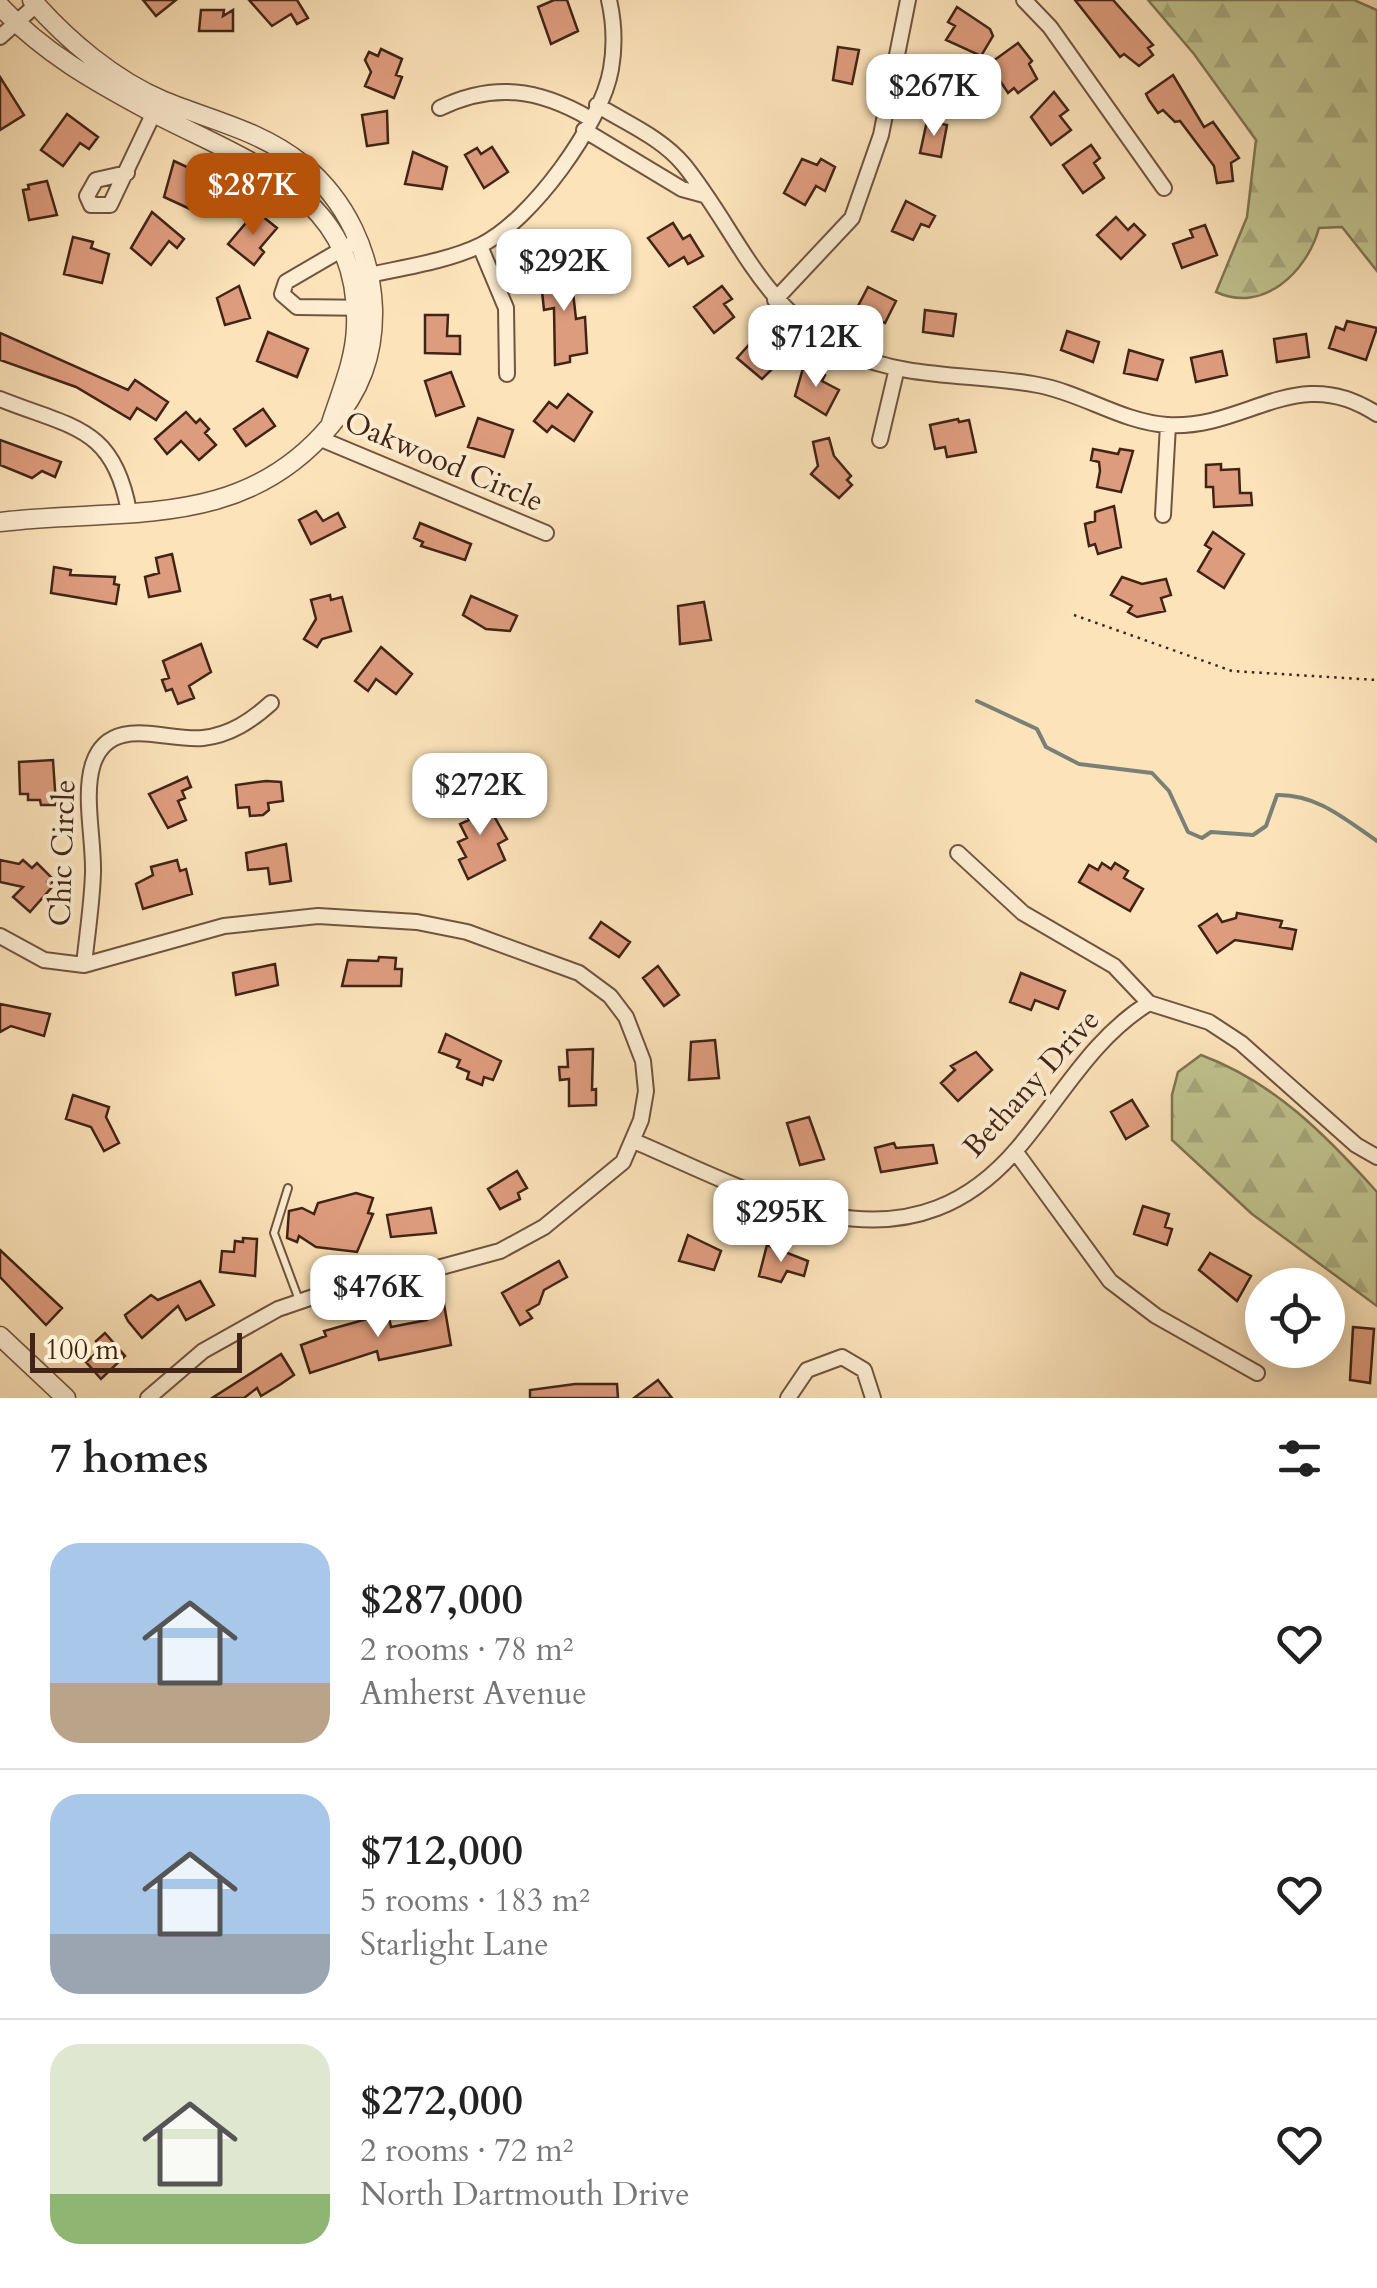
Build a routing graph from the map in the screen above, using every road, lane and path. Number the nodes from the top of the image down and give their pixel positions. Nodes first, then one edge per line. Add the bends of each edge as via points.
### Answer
1 (609, 0) edge
2 (908, 0) edge
3 (1024, 0) edge
4 (34, 2) edge
5 (0, 6) edge
6 (16, 23) junction
7 (0, 37) edge
8 (157, 106) junction
9 (440, 108) dead end
10 (590, 118) junction
11 (126, 173) dead end
12 (1164, 188) dead end
13 (704, 195) junction
14 (350, 244) junction
15 (480, 246) junction
16 (372, 275) junction
17 (351, 280) junction
18 (776, 300) junction
19 (364, 308) junction
20 (897, 368) junction
21 (507, 374) dead end
22 (0, 398) edge
23 (1377, 414) edge
24 (1168, 426) junction
25 (325, 433) junction
26 (880, 440) dead end
27 (129, 512) junction
28 (1163, 514) dead end
29 (0, 522) edge
30 (546, 533) dead end
31 (1074, 615) dead end
32 (1377, 680) edge
33 (270, 704) dead end
34 (958, 853) dead end
35 (0, 936) edge
36 (84, 966) junction
37 (1149, 1003) junction
38 (634, 1141) junction
39 (1016, 1151) junction
40 (1377, 1156) edge
41 (288, 1188) dead end
42 (300, 1301) junction
43 (0, 1336) edge
44 (1257, 1373) dead end
45 (66, 1398) edge
46 (148, 1398) edge
47 (788, 1398) edge
48 (873, 1398) edge

1 - 10 street via 611,71
2 - 18 street via 881,135 852,218
3 - 12 street
4 - 6 street
4 - 8 street
5 - 6 street
6 - 7 street
6 - 8 street via 72,68
8 - 11 street
8 - 14 street via 262,139 303,164 344,210
9 - 10 street via 469,94 506,90 540,95
10 - 13 street via 682,188
10 - 13 street via 665,146
10 - 15 street via 537,198
13 - 18 street
14 - 16 street
14 - 17 street
14 - 19 street via 286,282 282,294 296,307
15 - 16 street
15 - 21 street via 506,308
16 - 17 street
16 - 19 street
17 - 19 street
18 - 20 street via 846,351
19 - 25 street via 369,358 350,405
20 - 24 street via 1042,385
20 - 26 street
22 - 27 street via 104,447 122,474
23 - 24 street via 1328,392 1303,392 1212,421
24 - 28 street
25 - 27 street via 277,476 228,500
25 - 30 street, Oakwood Circle
27 - 29 street
31 - 32 path via 1232,671
33 - 36 street, Chic Circle via 229,732 117,736 99,753 91,776 93,875
34 - 37 street via 1023,913 1114,966
35 - 36 street via 44,960
36 - 38 street via 224,926 318,916 467,932 579,973 610,996 643,1061 646,1091
37 - 39 street, Bethany Drive via 1084,1059
37 - 40 street via 1208,1022 1240,1043
38 - 39 street, Bethany Drive via 780,1204 838,1220 920,1216 947,1204
38 - 42 street via 609,1176 544,1227 500,1250
39 - 44 street via 1110,1281 1156,1316
41 - 42 lane via 274,1233
42 - 46 street via 203,1351
43 - 45 street
47 - 48 street via 806,1370 842,1357 864,1370

